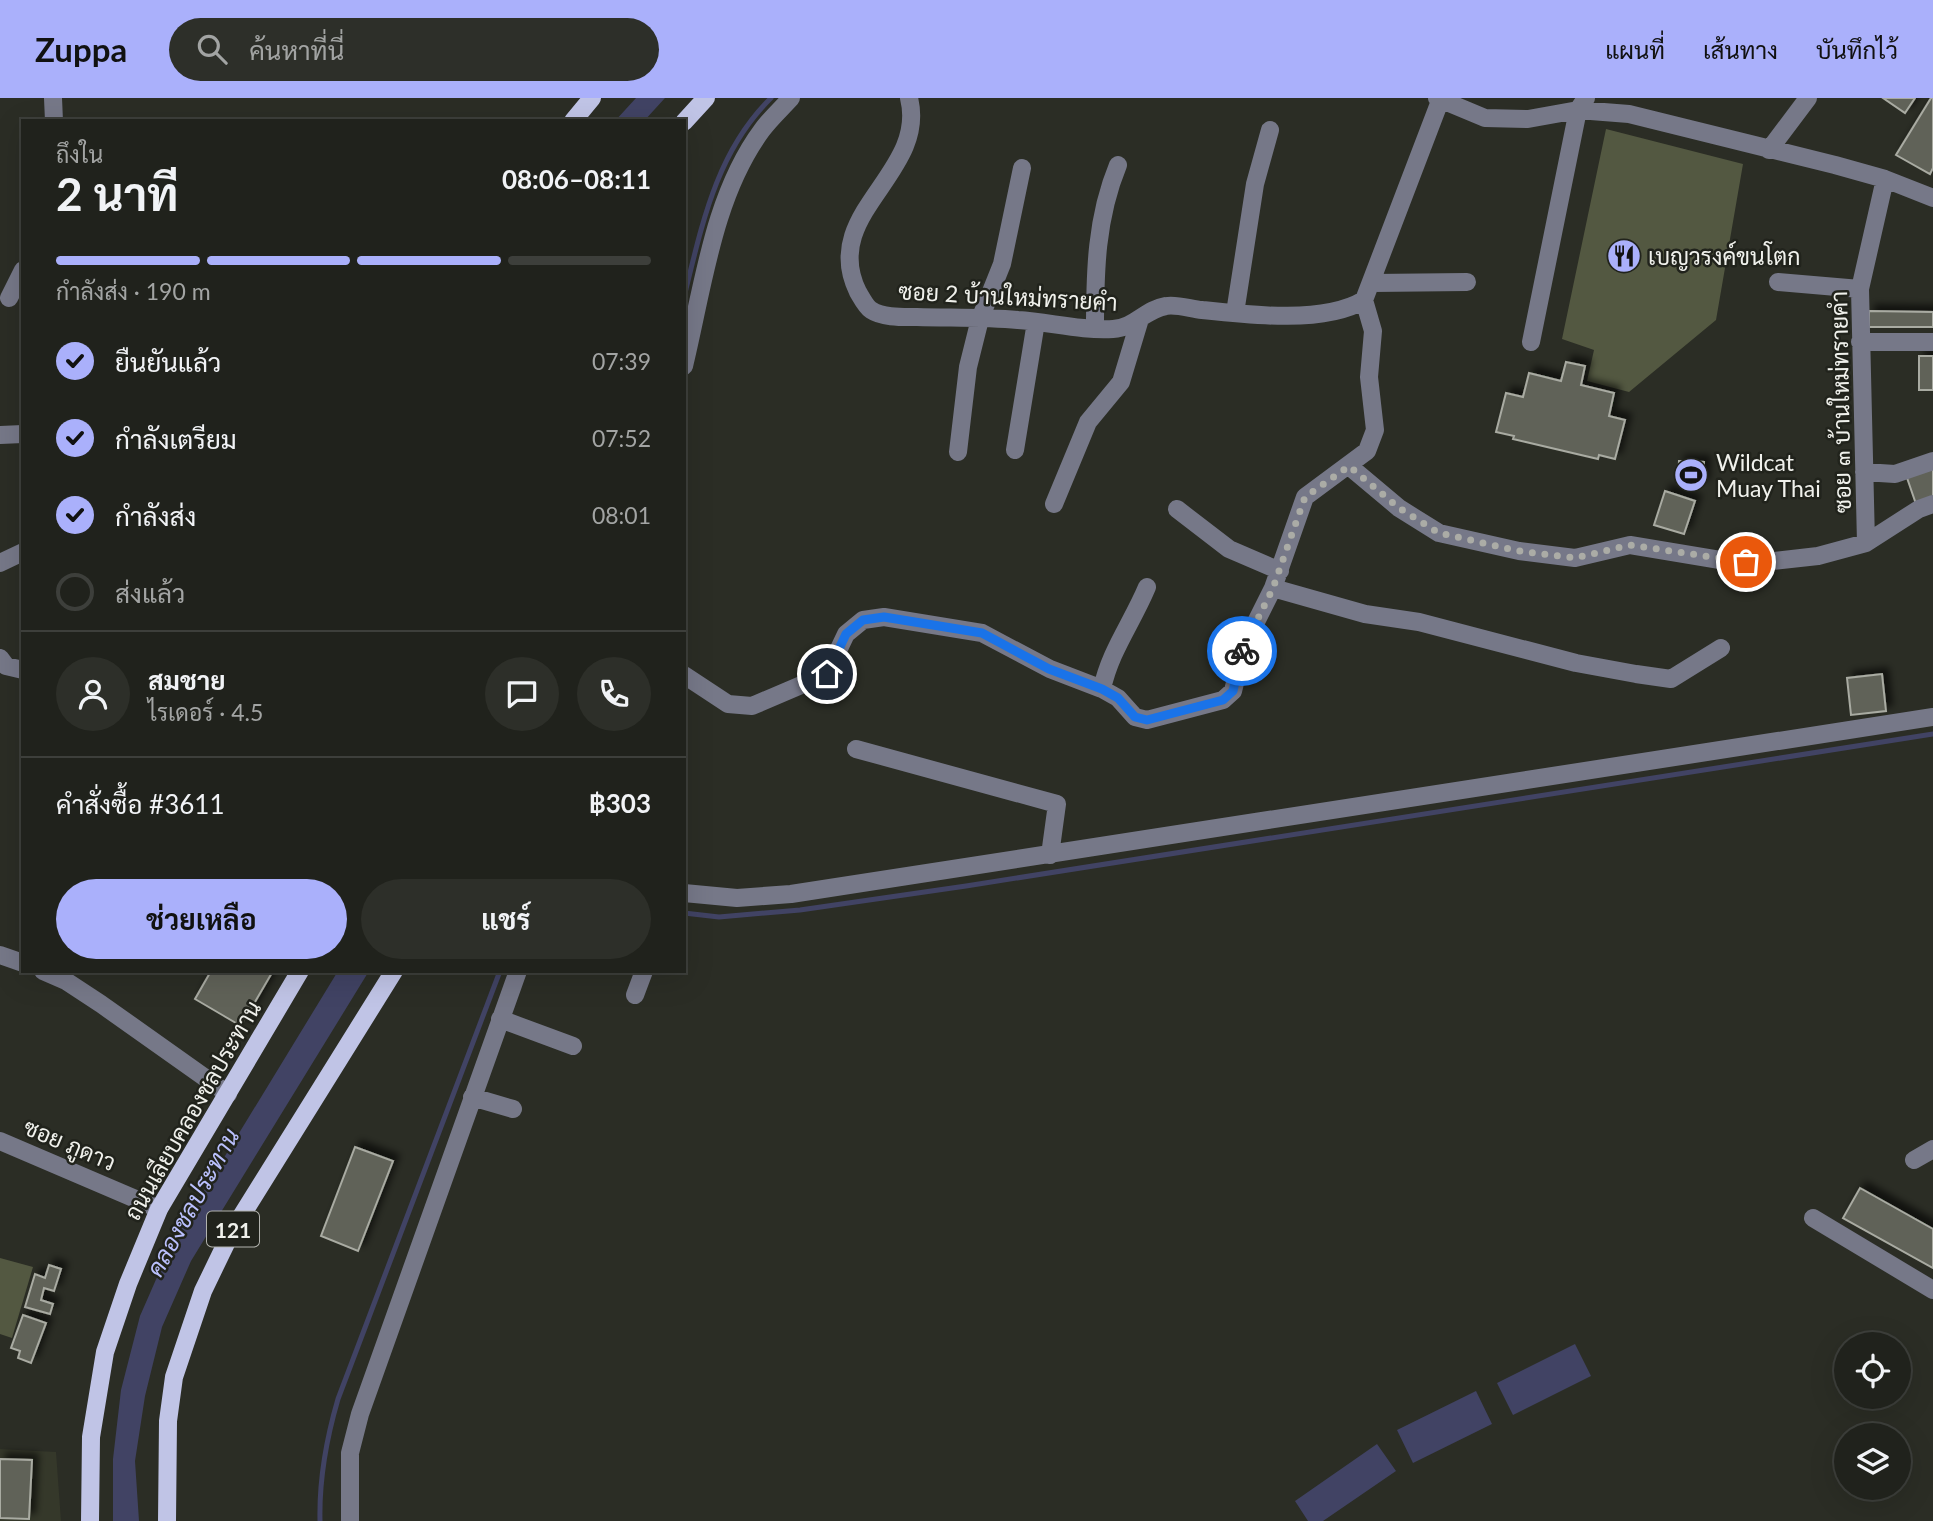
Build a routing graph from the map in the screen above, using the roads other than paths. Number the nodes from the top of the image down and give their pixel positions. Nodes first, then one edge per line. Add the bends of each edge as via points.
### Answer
1 (53, 98) edge
2 (592, 98) edge
3 (706, 98) edge
4 (791, 98) edge
5 (909, 98) edge
6 (1808, 98) edge
7 (1438, 99) edge
8 (1582, 104) edge
9 (54, 119) edge
10 (575, 119) edge
11 (686, 120) edge
12 (1269, 131) dead end
13 (1769, 150) junction
14 (1118, 165) dead end
15 (1022, 167) dead end
16 (1885, 179) junction
17 (1933, 198) edge
18 (21, 275) edge
19 (1467, 282) dead end
20 (1778, 282) dead end
21 (1373, 283) junction
22 (1860, 289) junction
23 (11, 299) edge
24 (1364, 300) junction
25 (1235, 313) junction
26 (980, 319) junction
27 (1140, 319) junction
28 (1037, 322) junction
29 (1094, 328) junction
30 (1531, 342) dead end
31 (1860, 342) junction
32 (1933, 342) edge
33 (686, 358) edge
34 (21, 434) edge
35 (0, 435) edge
36 (1015, 450) dead end
37 (958, 452) dead end
38 (1933, 461) edge
39 (1349, 466) junction
40 (1864, 472) junction
41 (1054, 504) dead end
42 (1933, 504) edge
43 (1177, 509) dead end
44 (1867, 542) junction
45 (21, 553) edge
46 (0, 563) edge
47 (1280, 571) junction
48 (1147, 587) dead end
49 (1273, 588) junction
50 (1721, 648) dead end
51 (0, 658) edge
52 (21, 670) edge
53 (686, 676) edge
54 (1102, 689) junction
55 (1933, 717) edge
56 (856, 749) dead end
57 (1049, 855) junction
58 (686, 893) edge
59 (0, 955) edge
60 (21, 962) edge
61 (48, 973) edge
62 (299, 973) edge
63 (393, 973) edge
64 (517, 973) edge
65 (643, 973) edge
66 (635, 995) dead end
67 (499, 1019) junction
68 (573, 1046) dead end
69 (228, 1094) junction
70 (472, 1097) junction
71 (513, 1109) dead end
72 (0, 1140) edge
73 (1933, 1149) edge
74 (1914, 1160) dead end
75 (159, 1209) junction
76 (1813, 1219) dead end
77 (1933, 1290) edge
78 (90, 1521) edge
79 (167, 1521) edge
80 (350, 1521) edge

1 - 9 street
2 - 10 main road
3 - 11 main road
4 - 33 street via 762,129 735,177 720,217
5 - 26 street, ซอย 2 บ้านใหม่ทรายคำ via 912,116 907,142 892,174 866,205 852,234 857,291 870,309 896,317
6 - 13 street
7 - 8 street via 1485,118 1528,119
7 - 21 street
8 - 13 street
8 - 30 street
12 - 25 street via 1255,184
13 - 16 street
14 - 29 street via 1108,188 1095,252
15 - 26 street via 1002,264
16 - 17 street
16 - 22 street, ซอย ๓ บ้านใหม่ทรายคำ
18 - 23 street
19 - 21 street
20 - 22 street
21 - 24 street
22 - 31 street, ซอย ๓ บ้านใหม่ทรายคำ
24 - 25 street, ซอย 2 บ้านใหม่ทรายคำ via 1350,309 1323,314
24 - 39 street via 1373,331 1369,377 1375,430 1367,451
25 - 27 street, ซอย 2 บ้านใหม่ทรายคำ via 1167,305
26 - 28 street, ซอย 2 บ้านใหม่ทรายคำ
26 - 37 street via 968,367
27 - 29 street, ซอย 2 บ้านใหม่ทรายคำ via 1127,327
27 - 41 street via 1121,382 1088,422
28 - 29 street, ซอย 2 บ้านใหม่ทรายคำ
28 - 36 street
31 - 32 street
31 - 40 street, ซอย ๓ บ้านใหม่ทรายคำ
34 - 35 street
38 - 40 street via 1895,474
39 - 44 street via 1399,508 1439,533 1575,558 1630,545 1727,561 1765,562 1818,556
39 - 47 street via 1305,497
40 - 44 street, ซอย ๓ บ้านใหม่ทรายคำ
42 - 44 street
43 - 47 street via 1229,549
45 - 46 street
47 - 49 street
48 - 54 street via 1116,644
49 - 50 street via 1365,614 1419,622 1576,663 1648,676 1671,679
49 - 54 street via 1244,646 1233,691 1223,700 1147,720 1135,717
51 - 52 street via 6,666
53 - 54 street via 728,704 752,706 827,674 846,634 863,620 884,617 982,633 1049,669
55 - 57 street
56 - 57 street via 1057,804
57 - 58 street via 792,894 737,898
59 - 60 street
61 - 69 street via 101,1004
62 - 69 main road, ถนนเลียบคลองชลประทาน
63 - 79 main road, 121 via 232,1231 203,1291 174,1377 168,1421
64 - 67 street
65 - 66 street
67 - 68 street
67 - 70 street
69 - 75 main road, ถนนเลียบคลองชลประทาน
70 - 71 street
70 - 80 street via 360,1414 350,1453
72 - 75 street, ซอย ภูดาว
73 - 74 street
75 - 78 main road, ถนนเลียบคลองชลประทาน via 105,1352 91,1437
76 - 77 street

